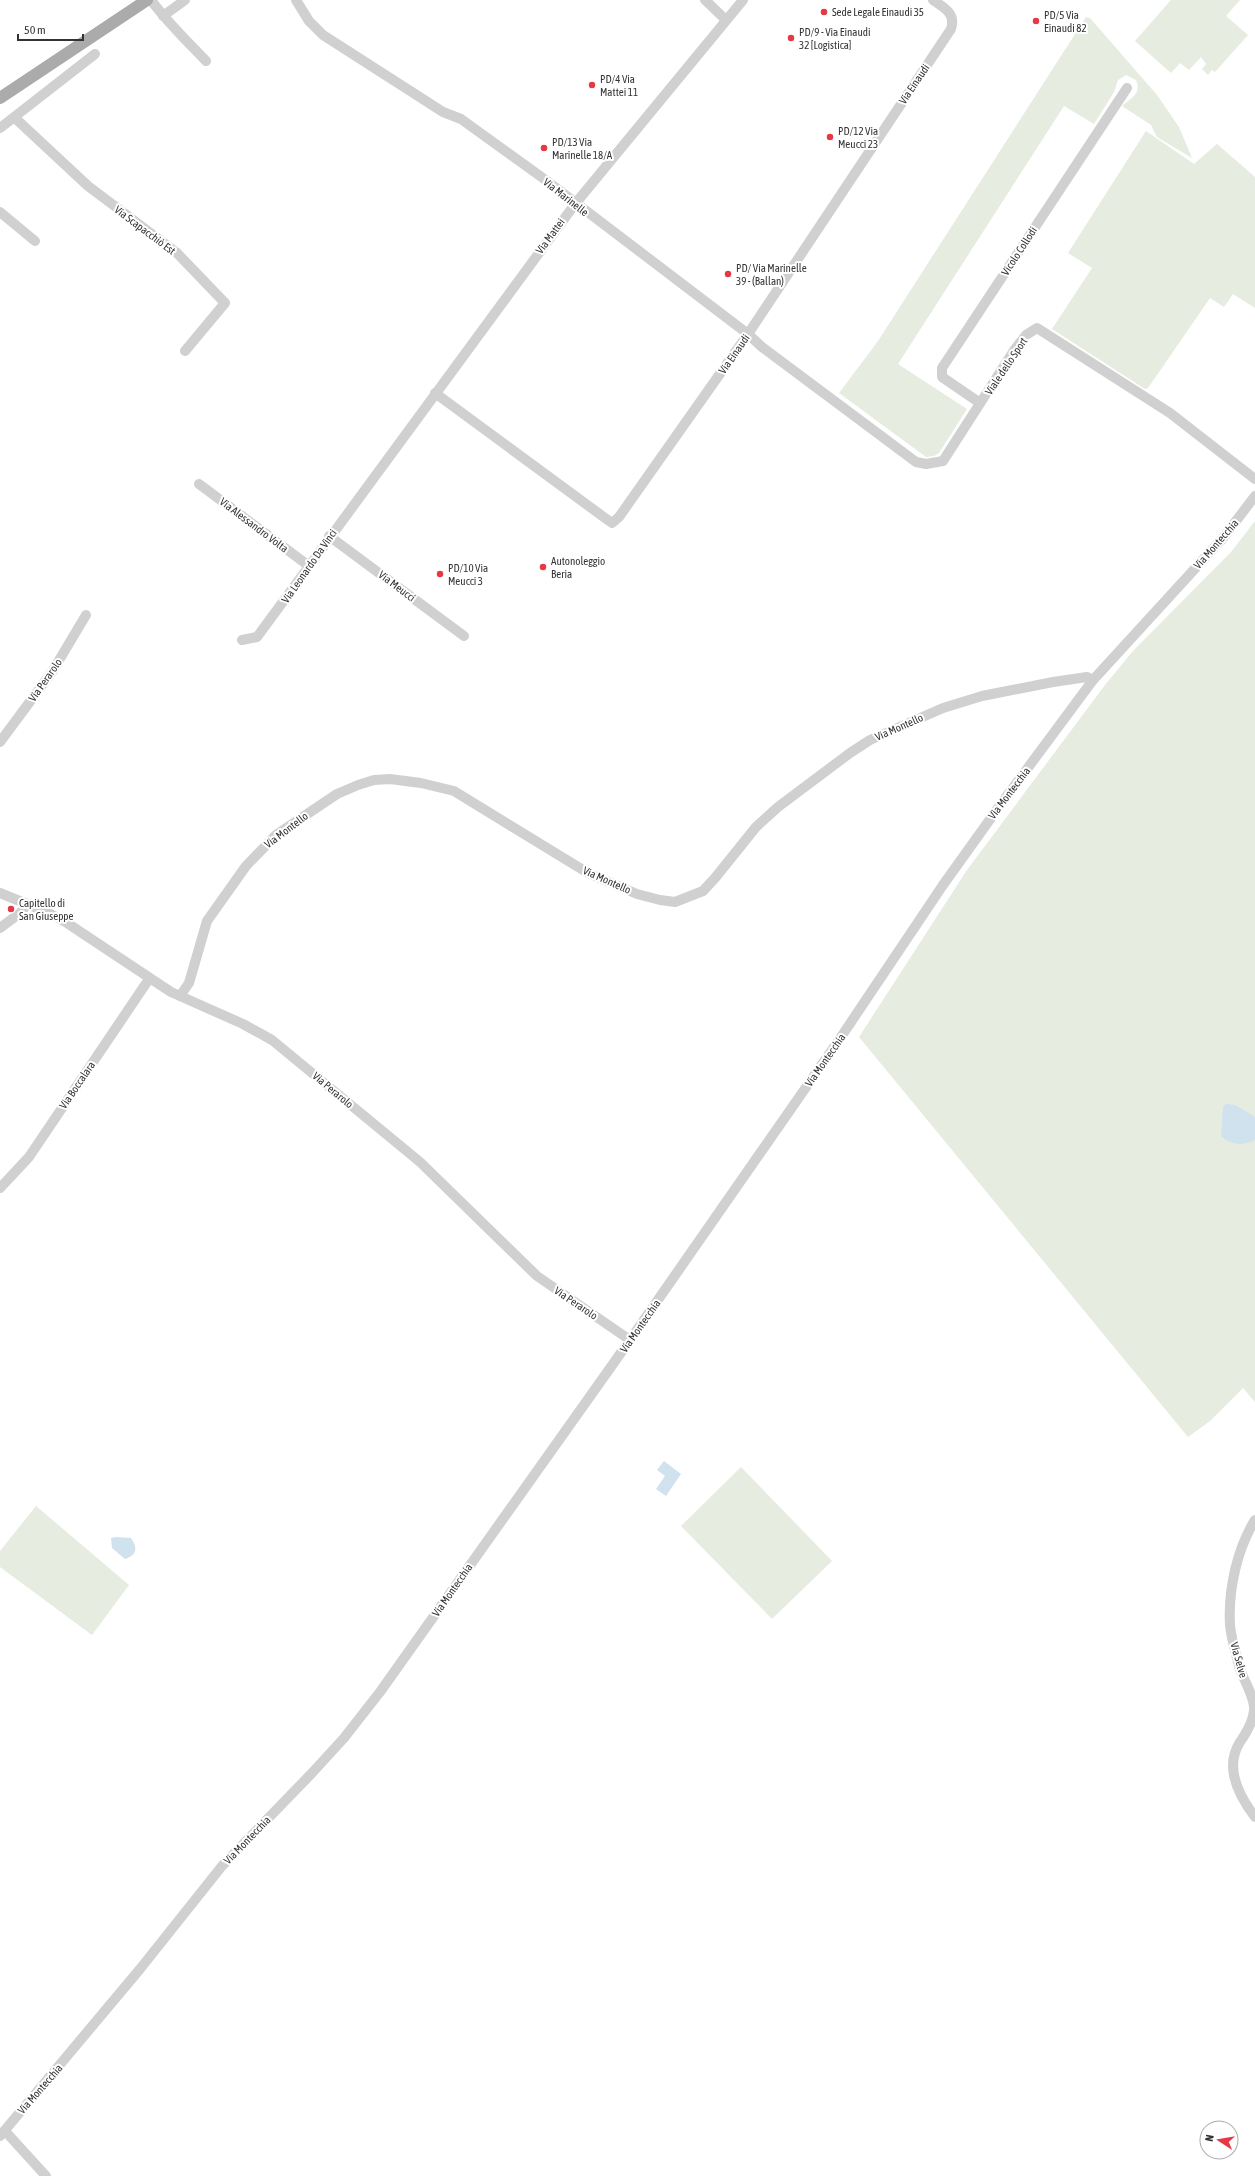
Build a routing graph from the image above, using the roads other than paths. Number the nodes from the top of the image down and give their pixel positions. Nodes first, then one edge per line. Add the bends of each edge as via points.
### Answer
1 (147, 0) edge
2 (151, 0) edge
3 (185, 0) edge
4 (296, 0) edge
5 (705, 0) edge
6 (743, 0) edge
7 (933, 0) edge
8 (163, 16) junction
9 (726, 20) junction
10 (95, 54) dead end
11 (206, 61) dead end
12 (1127, 88) dead end
13 (0, 98) edge
14 (15, 118) junction
15 (0, 128) edge
16 (575, 204) junction
17 (0, 212) edge
18 (35, 241) dead end
19 (748, 334) junction
20 (185, 351) dead end
21 (435, 393) junction
22 (834, 401) joint
23 (980, 403) junction
24 (1255, 480) edge
25 (369, 482) joint
26 (199, 484) dead end
27 (1255, 496) edge
28 (329, 536) junction
29 (309, 566) junction
30 (86, 615) dead end
31 (464, 636) dead end
32 (242, 640) dead end
33 (1093, 680) junction
34 (0, 742) edge
35 (0, 893) edge
36 (28, 904) junction
37 (0, 928) edge
38 (149, 979) junction
39 (180, 996) junction
40 (0, 1188) edge
41 (630, 1340) junction
42 (1255, 1520) edge
43 (1255, 1817) edge
44 (2, 2133) edge
45 (46, 2176) edge

1 - 13 main road
2 - 8 street
3 - 8 street
4 - 16 street, Via Marinelle via 309,21 323,34 443,112 461,119
5 - 9 street
6 - 9 street, Via Mattei
7 - 19 street, Via Einaudi via 951,14 951,29
8 - 11 street
9 - 16 street, Via Mattei
10 - 14 street
12 - 23 street, Vicolo Collodi via 942,368 942,378
14 - 15 street
14 - 20 street, Via Scapacchiò Est via 88,186 177,253 225,304
16 - 19 street, Via Marinelle
16 - 21 street, Via Mattei
17 - 18 street
19 - 21 street, Via Einaudi via 619,517 612,523
19 - 22 street, Via Marinelle
21 - 25 street, Via Mattei
22 - 23 street, Viale dello Sport via 916,462 926,464 943,461
23 - 24 street, Viale dello Sport via 1015,349 1026,335 1037,328 1170,413
25 - 28 street, Via Leonardo Da Vinci
26 - 29 street, Via Alessandro Volta
27 - 33 street, Via Montecchia via 1223,538
28 - 29 street, Via Leonardo Da Vinci
28 - 31 street, Via Meucci
29 - 32 street, Via Leonardo Da Vinci via 257,637
30 - 34 street, Via Perarolo via 52,672
33 - 39 street, Via Montello via 1087,677 982,696 943,708 870,740 778,807 756,827 703,891 675,902 637,894 588,873 454,791 390,779 358,785 332,798 276,835 246,866 207,921 189,983
33 - 41 street, Via Montecchia via 943,885
35 - 36 street, Via Perarolo
36 - 37 street
36 - 38 street, Via Perarolo via 67,923
38 - 39 street, Via Perarolo
38 - 40 street, Via Boccalara via 29,1157
39 - 41 street, Via Perarolo via 272,1040 420,1162 536,1276
41 - 44 street, Via Montecchia via 353,1726 312,1773 222,1866 140,1969
42 - 43 street, Via Selve via 1243,1545 1230,1600 1230,1626 1238,1660 1254,1706 1251,1724 1235,1753 1233,1770 1236,1786 1244,1803
44 - 45 street

